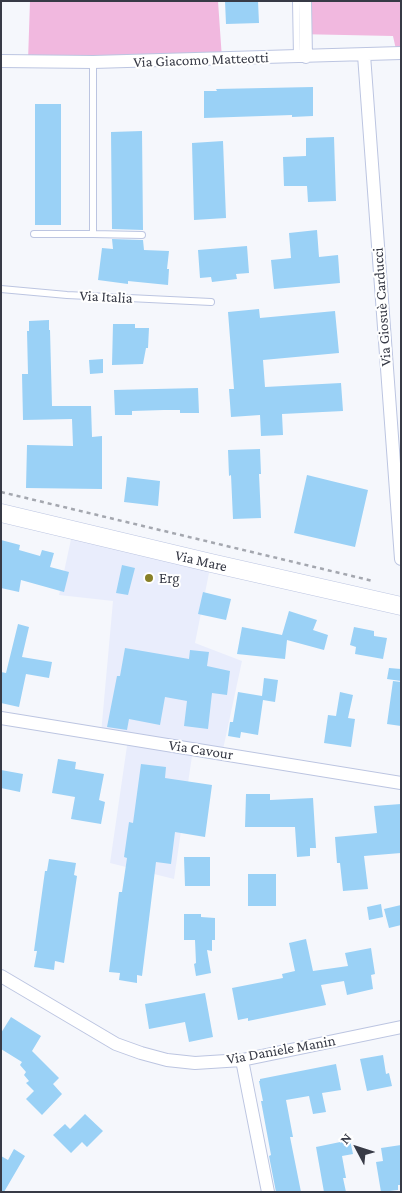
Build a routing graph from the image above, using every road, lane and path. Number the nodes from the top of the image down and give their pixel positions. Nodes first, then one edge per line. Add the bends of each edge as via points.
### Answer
1 (296, 1) edge
2 (305, 1) edge
3 (401, 53) edge
4 (364, 55) junction
5 (302, 57) junction
6 (1, 61) edge
7 (94, 62) junction
8 (34, 234) dead end
9 (93, 234) junction
10 (142, 235) dead end
11 (1, 289) edge
12 (211, 302) dead end
13 (1, 492) edge
14 (1, 513) edge
15 (401, 559) edge
16 (372, 581) dead end
17 (401, 606) edge
18 (1, 718) edge
19 (401, 783) edge
20 (1, 976) edge
21 (401, 1027) edge
22 (242, 1060) junction
23 (268, 1192) edge

1 - 5 lane
2 - 5 street
3 - 4 street, Via Giacomo Matteotti
4 - 5 street, Via Giacomo Matteotti
4 - 15 street, Via Giosuè Carducci
5 - 7 street, Via Giacomo Matteotti
6 - 7 street, Via Giacomo Matteotti
7 - 9 lane
8 - 9 lane
9 - 10 lane
11 - 12 lane, Via Italia
13 - 16 path
14 - 17 main road, Via Mare
18 - 19 street, Via Cavour
20 - 22 street, Via Daniele Manin via 97,1034 141,1053 195,1063
21 - 22 street, Via Daniele Manin
22 - 23 street

